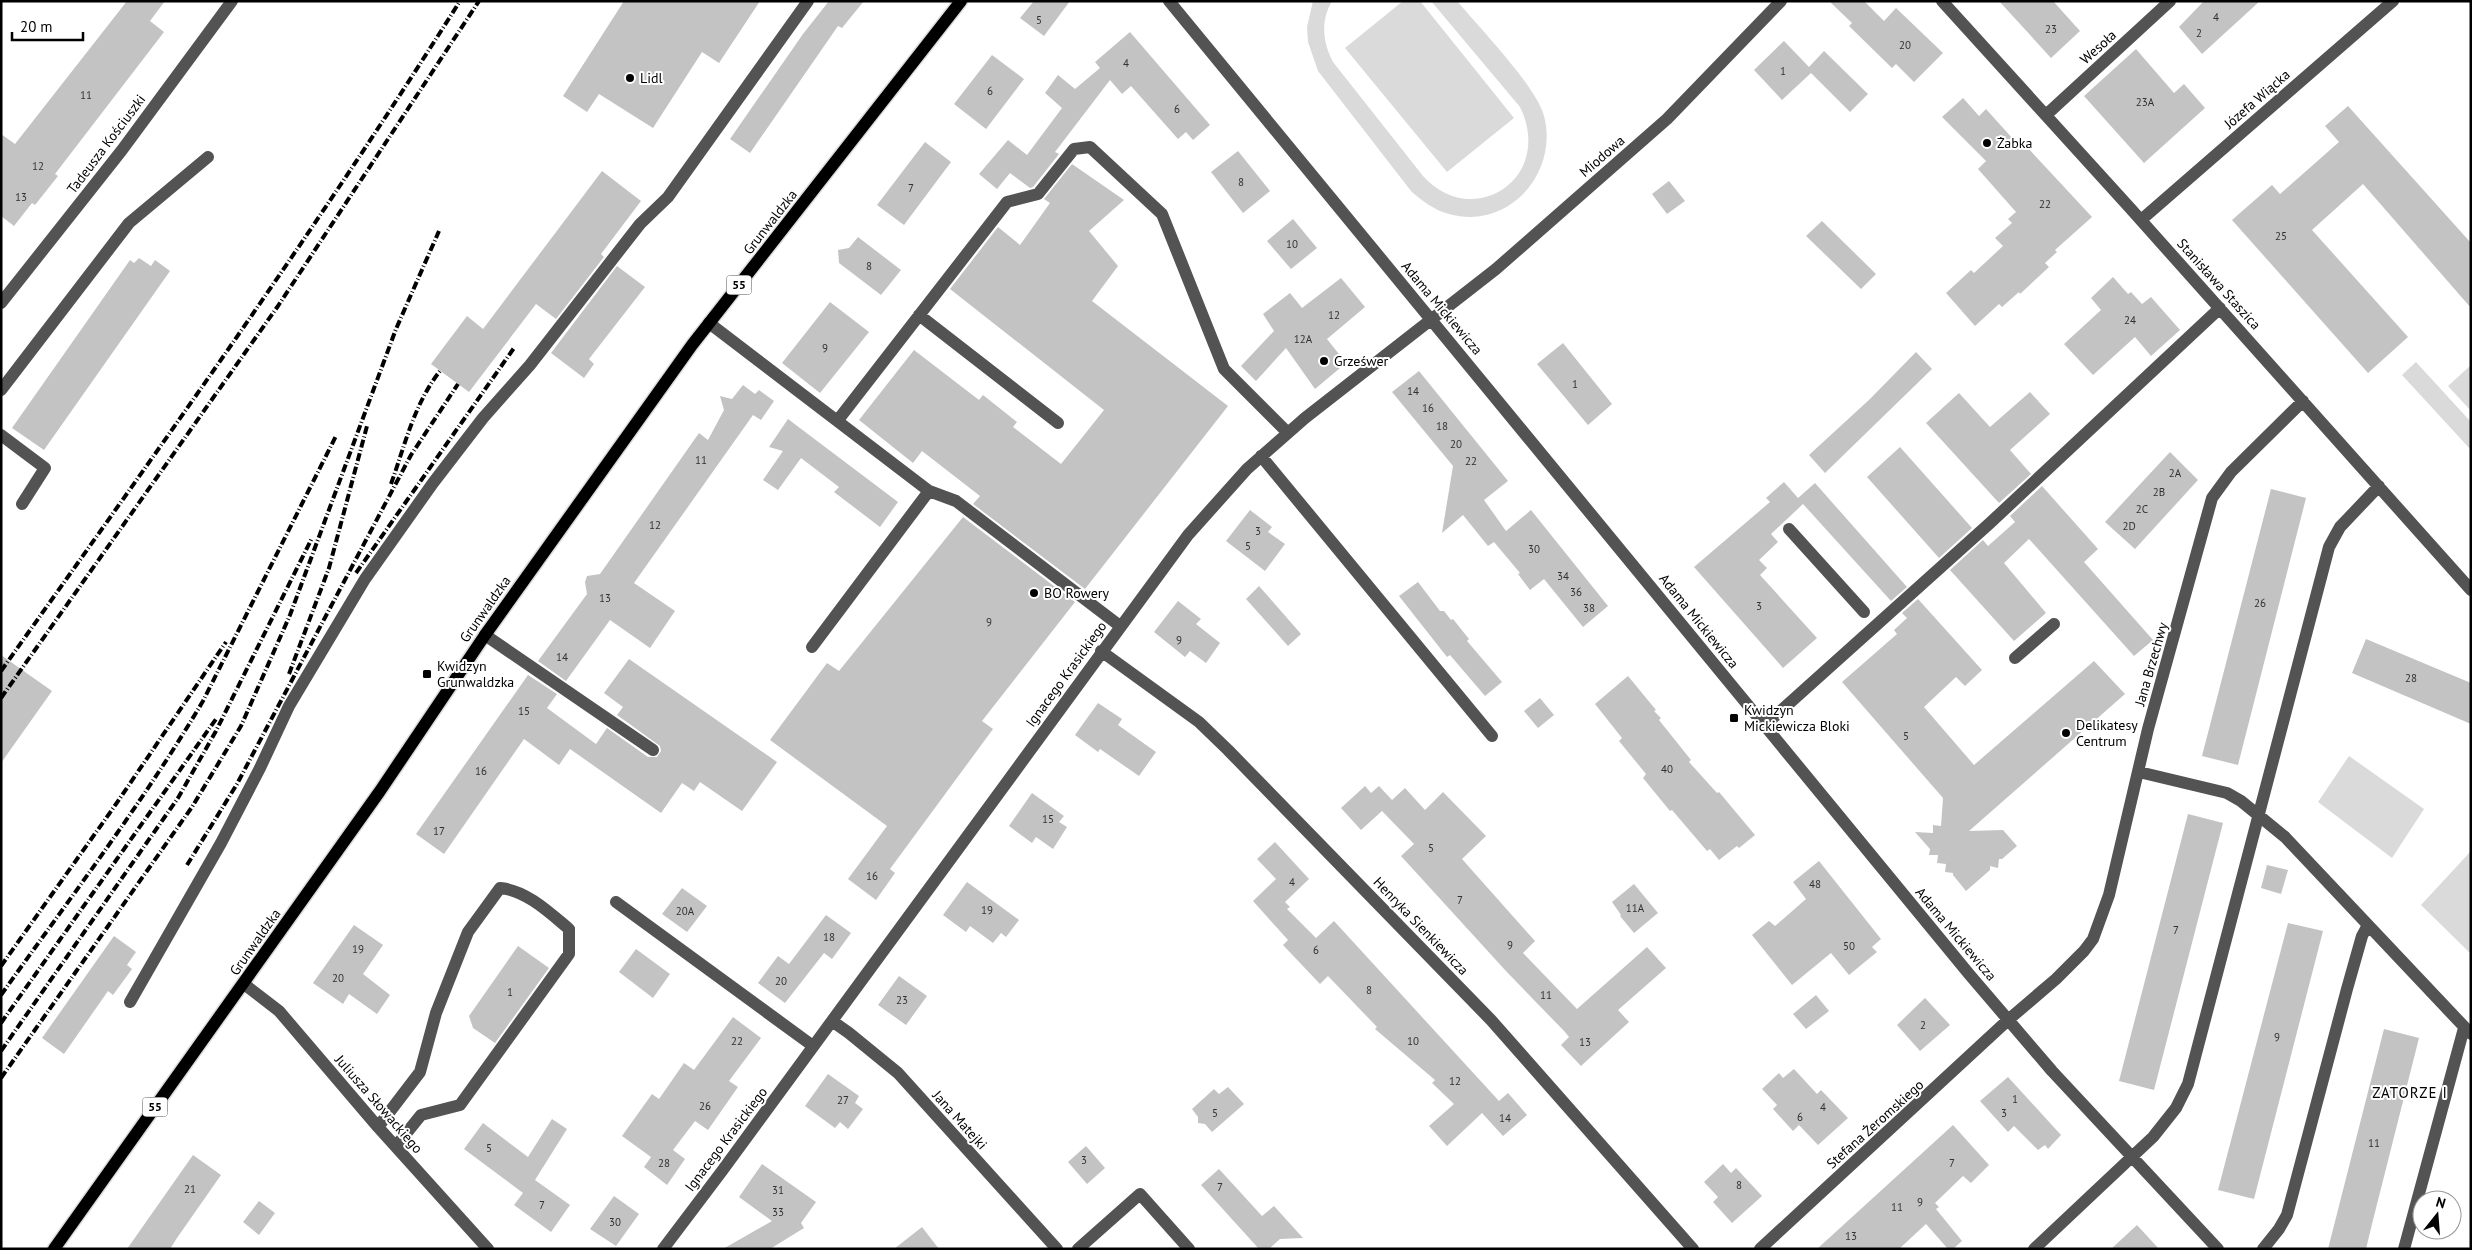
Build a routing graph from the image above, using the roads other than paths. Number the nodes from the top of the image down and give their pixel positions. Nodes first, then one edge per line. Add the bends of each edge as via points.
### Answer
1 (232, 1) edge
2 (808, 1) edge
3 (961, 1) edge
4 (1169, 1) edge
5 (1781, 1) edge
6 (1942, 1) edge
7 (2170, 1) edge
8 (2393, 1) edge
9 (2046, 115) junction
10 (208, 157) dead end
11 (2141, 220) junction
12 (1, 303) edge
13 (2220, 308) junction
14 (919, 315) junction
15 (1430, 320) junction
16 (709, 323) junction
17 (1, 390) edge
18 (2303, 401) junction
19 (838, 420) junction
20 (1058, 423) dead end
21 (1288, 433) junction
22 (1, 435) edge
23 (1261, 456) junction
24 (2379, 486) junction
25 (929, 491) junction
26 (22, 504) dead end
27 (1789, 529) dead end
28 (2471, 590) edge
29 (1864, 612) dead end
30 (2054, 624) dead end
31 (1120, 626) junction
32 (484, 635) junction
33 (812, 647) dead end
34 (1101, 651) junction
35 (2015, 658) dead end
36 (1765, 725) junction
37 (1492, 736) dead end
38 (653, 750) dead end
39 (2139, 772) junction
40 (2258, 815) junction
41 (616, 902) dead end
42 (2368, 924) junction
43 (244, 984) junction
44 (130, 1002) dead end
45 (2008, 1020) junction
46 (832, 1021) junction
47 (2468, 1031) edge
48 (814, 1046) junction
49 (378, 1127) junction
50 (396, 1146) junction
51 (2132, 1157) junction
52 (54, 1249) edge
53 (488, 1249) edge
54 (663, 1249) edge
55 (1057, 1249) edge
56 (1078, 1249) edge
57 (1189, 1249) edge
58 (1693, 1249) edge
59 (1760, 1249) edge
60 (2034, 1249) edge
61 (2218, 1249) edge
62 (2263, 1249) edge
63 (2404, 1249) edge

1 - 12 street, Tadeusza Kościuszki via 109,166
2 - 44 street via 668,198 640,224 530,366 483,418 365,579 288,706 221,843
3 - 16 main road, Grunwaldzka / 55
4 - 15 street, Adama Mickiewicza
5 - 15 street, Miodowa via 1667,119 1496,269
6 - 9 street, Stanisława Staszica
7 - 9 street, Wesoła
8 - 11 street, Józefa Wiącka
9 - 11 street, Stanisława Staszica
10 - 17 street via 129,223
11 - 13 street, Stanisława Staszica
13 - 18 street, Stanisława Staszica
13 - 36 street via 1990,523
14 - 19 street
14 - 20 street
14 - 21 street via 1007,202 1038,194 1074,149 1090,147 1162,214 1224,369
15 - 21 street, Ignacego Krasickiego
15 - 36 street, Adama Mickiewicza
16 - 19 street
16 - 32 main road, Grunwaldzka / 55
18 - 24 street, Stanisława Staszica
18 - 39 street, Jana Brzechwy via 2231,472 2212,498
19 - 25 street
21 - 23 street, Ignacego Krasickiego
22 - 26 street via 45,468
23 - 31 street, Ignacego Krasickiego via 1188,535
23 - 37 street
24 - 28 street, Stanisława Staszica
24 - 40 street via 2340,526 2329,547
25 - 31 street via 956,501
25 - 33 street
27 - 29 street
30 - 35 street
31 - 34 street, Ignacego Krasickiego
32 - 38 street
32 - 43 main road, Grunwaldzka / 55 via 380,791
34 - 46 street, Ignacego Krasickiego
34 - 58 street, Henryka Sienkiewicza via 1199,722 1228,750 1491,1020
36 - 45 street, Adama Mickiewicza
39 - 40 street via 2234,796
39 - 45 street, Jana Brzechwy via 2110,895 2093,939 2056,979
40 - 42 street via 2285,837
40 - 51 street via 2188,1084 2176,1108
41 - 48 street
42 - 47 street
42 - 62 street via 2286,1215
43 - 49 street, Juliusza Słowackiego via 279,1011
43 - 52 main road, Grunwaldzka / 55
45 - 51 street, Adama Mickiewicza
45 - 59 street, Stefana Żeromskiego
46 - 48 street, Ignacego Krasickiego
46 - 55 street, Jana Matejki via 898,1073
47 - 63 street
48 - 54 street, Ignacego Krasickiego
49 - 50 street, Juliusza Słowackiego
49 - 50 street via 420,1072 436,1013 468,932 500,888 510,889 541,906 570,930 569,954 460,1105 421,1115
50 - 53 street, Juliusza Słowackiego
51 - 60 street
51 - 61 street, Adama Mickiewicza
56 - 57 street via 1140,1194

